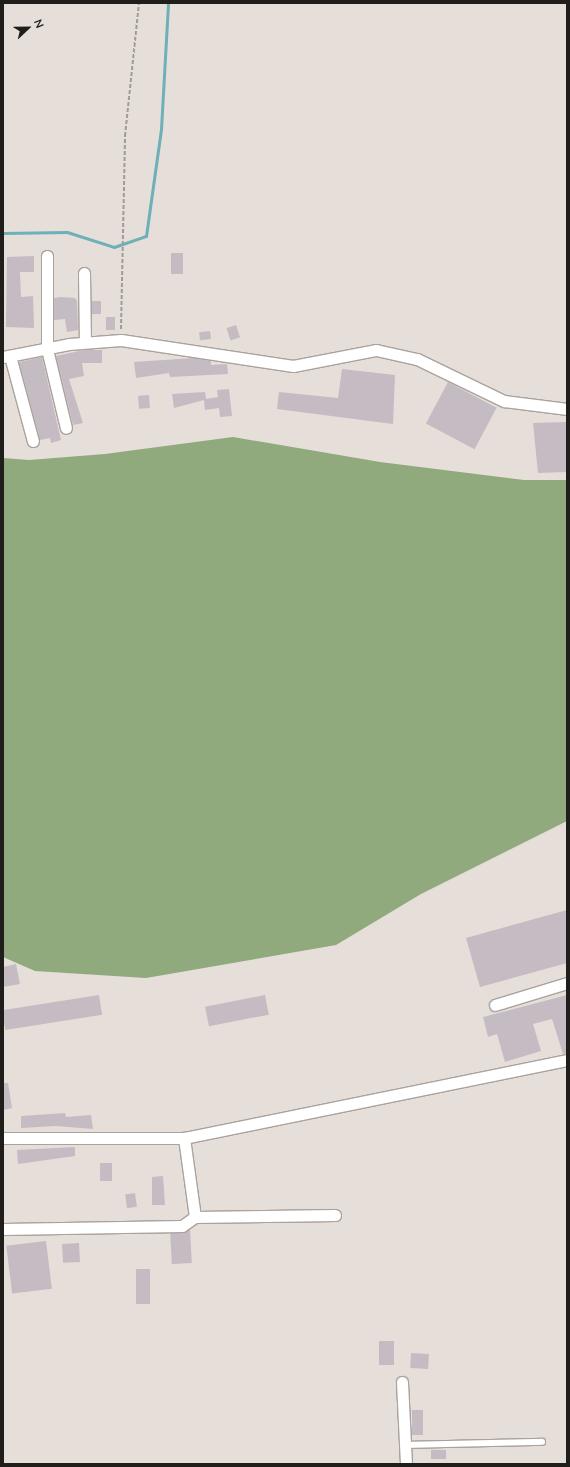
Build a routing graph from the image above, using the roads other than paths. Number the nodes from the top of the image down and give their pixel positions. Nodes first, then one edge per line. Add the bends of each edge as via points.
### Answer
1 (47, 256) dead end
2 (84, 272) dead end
3 (85, 342) junction
4 (47, 349) junction
5 (7, 356) edge
6 (567, 409) edge
7 (66, 428) dead end
8 (33, 442) dead end
9 (567, 984) edge
10 (495, 1005) dead end
11 (567, 1060) edge
12 (3, 1138) edge
13 (184, 1138) junction
14 (335, 1215) dead end
15 (196, 1217) junction
16 (3, 1229) edge
17 (402, 1382) dead end
18 (542, 1442) dead end
19 (406, 1445) junction
20 (406, 1464) edge

1 - 4 street
2 - 3 street
3 - 4 street
3 - 6 street via 121,340 293,366 346,354 396,352 504,401
4 - 5 street
4 - 7 street
5 - 8 street
9 - 10 street
11 - 13 street
12 - 13 street
13 - 15 street
14 - 15 street
15 - 16 street via 182,1226
17 - 19 street
18 - 19 lane
19 - 20 street

